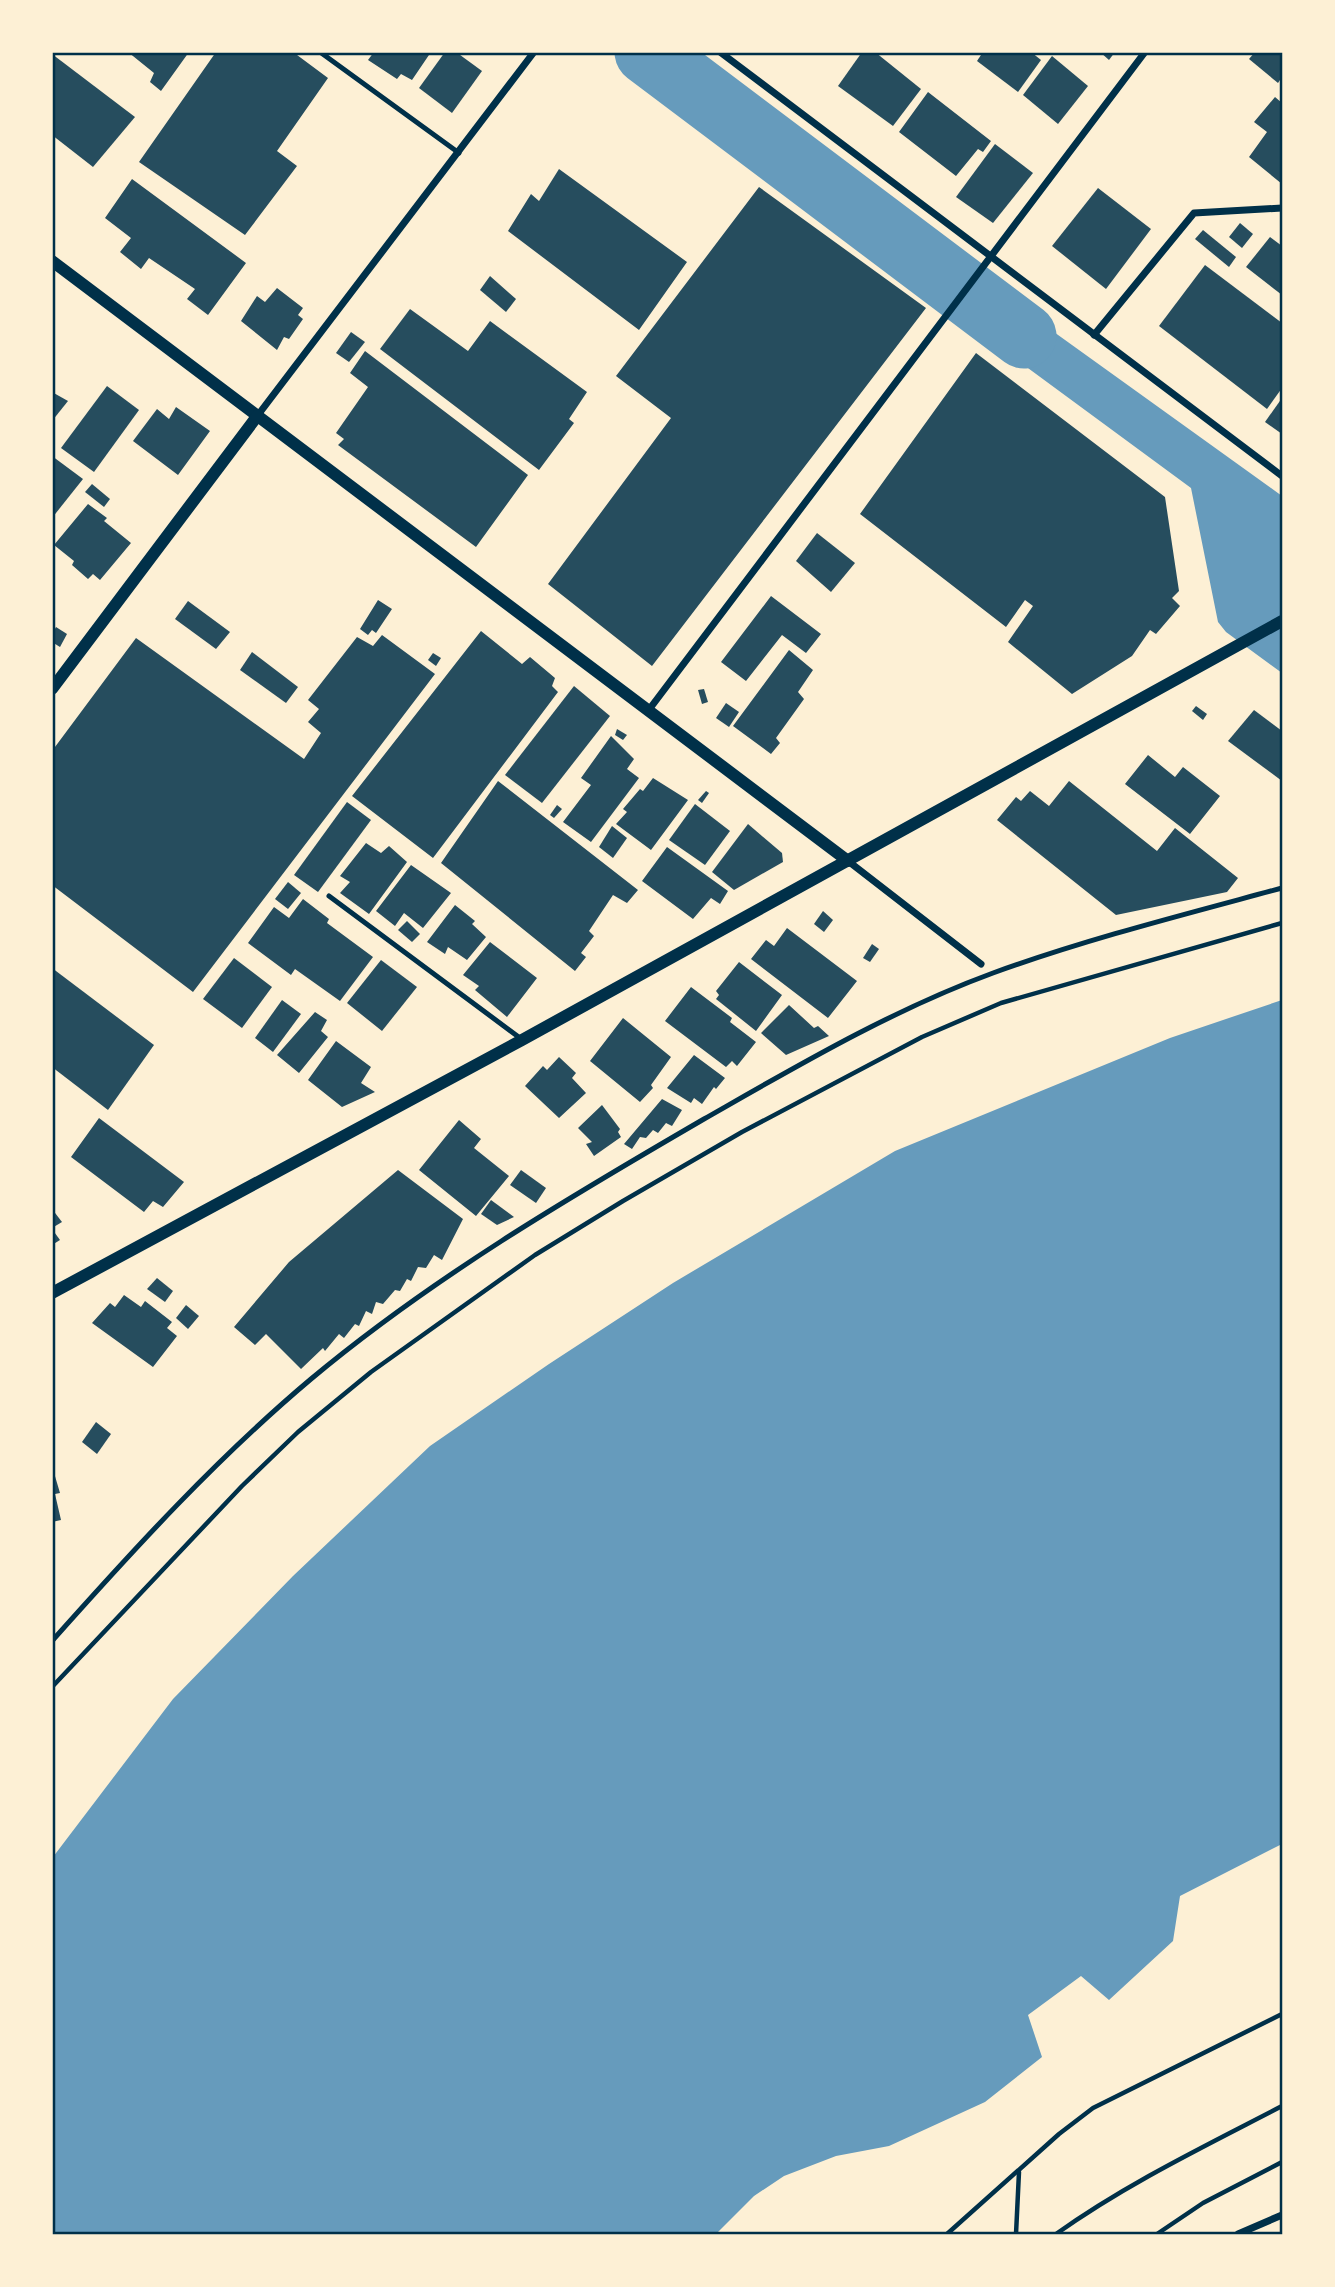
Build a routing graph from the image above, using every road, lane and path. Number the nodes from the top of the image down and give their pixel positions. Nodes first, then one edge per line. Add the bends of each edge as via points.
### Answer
1 (320, 52) edge
2 (534, 52) edge
3 (720, 52) edge
4 (1145, 52) edge
5 (459, 153) junction
6 (1283, 208) edge
7 (991, 258) junction
8 (52, 261) edge
9 (1094, 335) junction
10 (258, 415) junction
11 (1283, 476) edge
12 (1283, 621) edge
13 (52, 689) edge
14 (649, 711) junction
15 (848, 861) junction
16 (1283, 888) edge
17 (329, 896) dead end
18 (1283, 923) edge
19 (981, 964) joint
20 (991, 974) junction
21 (522, 1040) junction
22 (52, 1293) edge
23 (52, 1641) edge
24 (52, 1687) edge
25 (1283, 2014) edge
26 (1283, 2106) edge
27 (1283, 2162) edge
28 (1019, 2172) junction
29 (1283, 2215) edge
30 (947, 2235) edge
31 (1016, 2235) edge
32 (1056, 2235) edge
33 (1157, 2235) edge
34 (1238, 2235) edge

1 - 5 lane
2 - 5 street
3 - 7 street
4 - 7 street
5 - 10 street
6 - 9 street via 1194,213
7 - 9 street
7 - 14 street
8 - 10 street
9 - 11 street
10 - 13 street
10 - 14 street
12 - 15 street
14 - 15 street
15 - 19 street
15 - 21 street
16 - 20 lane
17 - 21 lane
18 - 24 path via 1001,1003 944,1027 799,1101 579,1228 458,1308 298,1432
19 - 20 lane
20 - 23 lane via 887,1019 769,1082 608,1174 460,1267 313,1378 222,1458
21 - 22 street
25 - 28 path via 1093,2108
26 - 32 path via 1180,2158
27 - 33 path via 1203,2203
28 - 30 path
28 - 31 path
29 - 34 street

